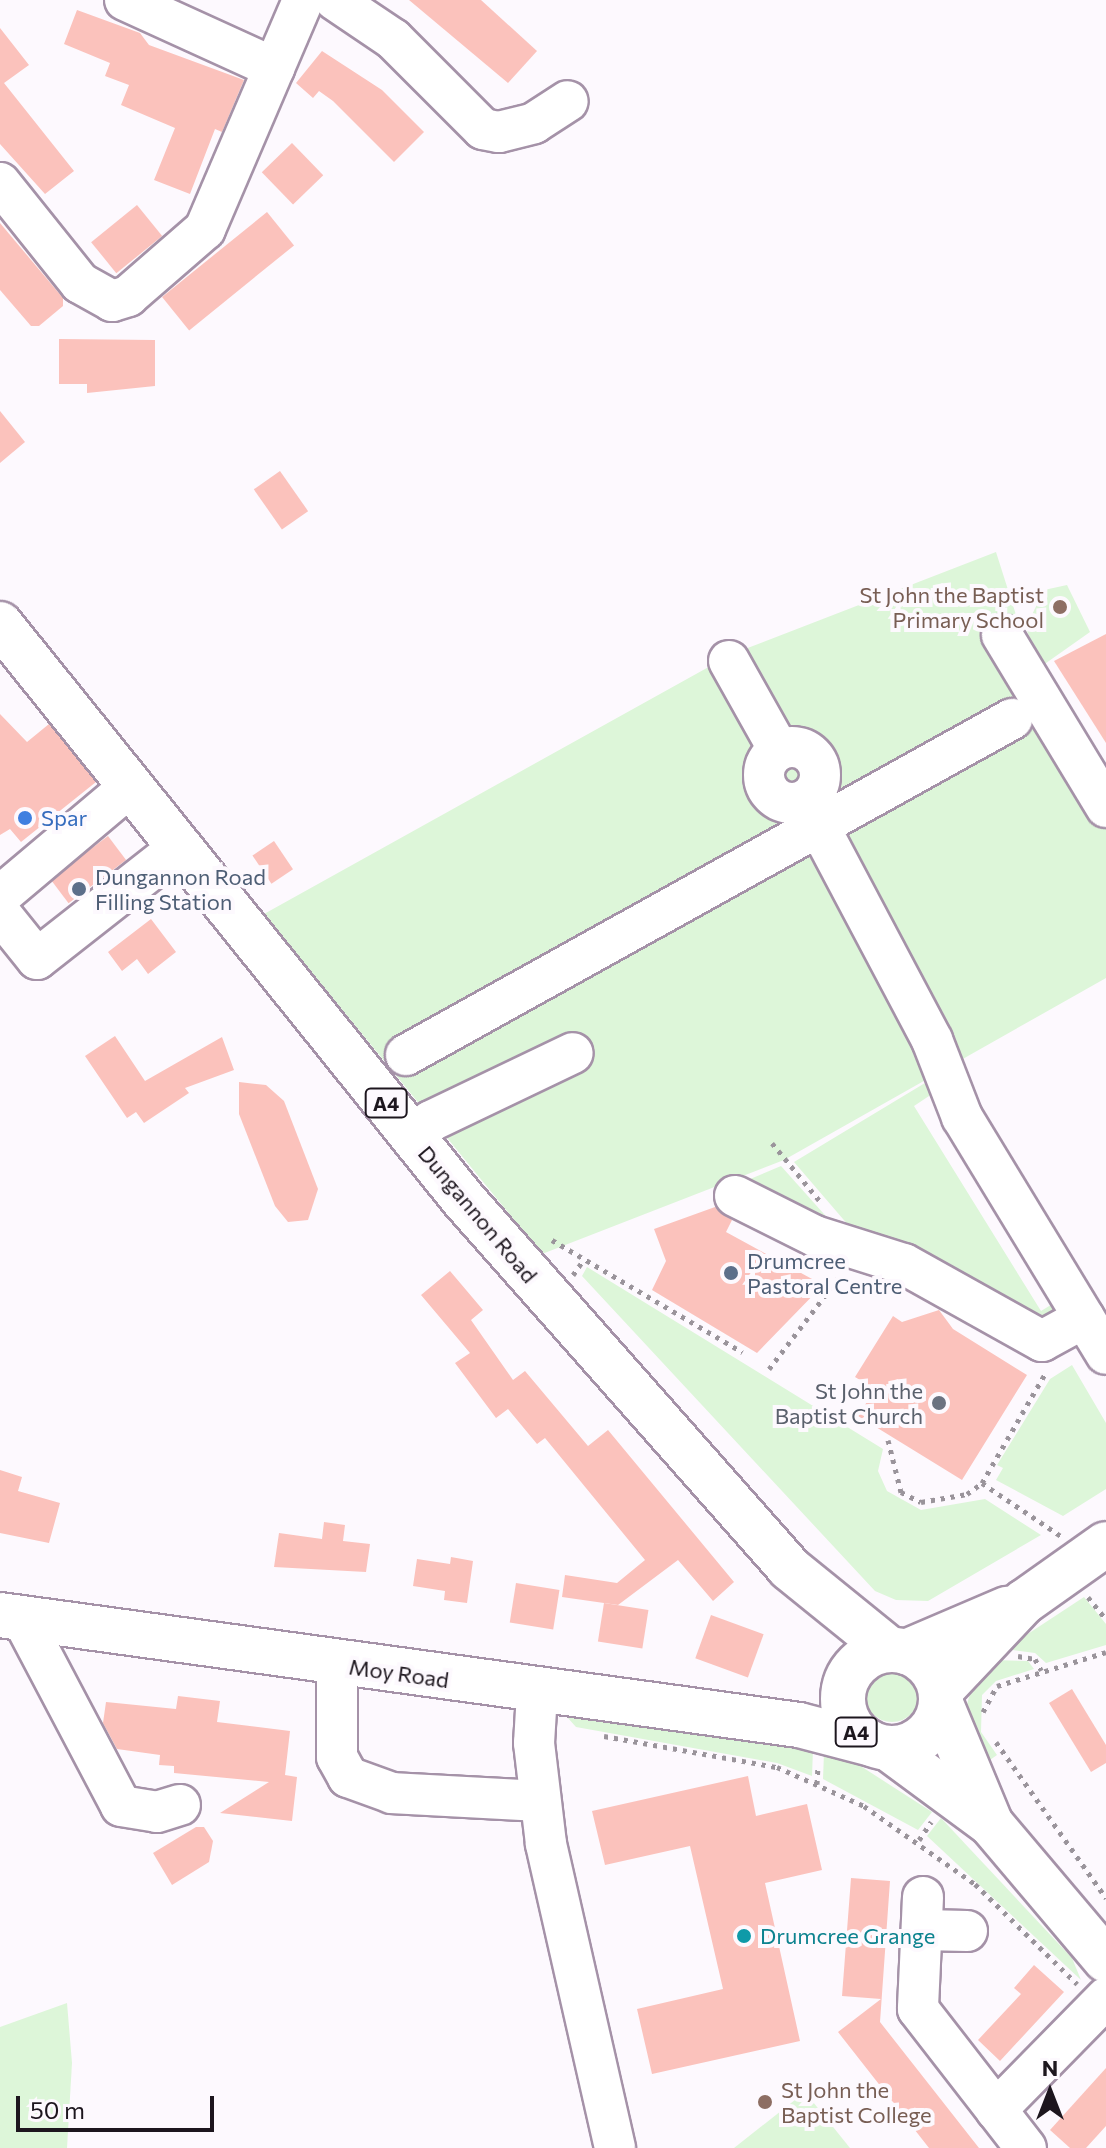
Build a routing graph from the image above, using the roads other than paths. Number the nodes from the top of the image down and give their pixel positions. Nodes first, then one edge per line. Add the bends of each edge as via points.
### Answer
1 (125, 0) edge
2 (303, 0) edge
3 (335, 0) edge
4 (274, 68) junction
5 (568, 101) dead end
6 (0, 183) edge
7 (0, 624) edge
8 (1002, 635) dead end
9 (729, 661) dead end
10 (1012, 719) dead end
11 (132, 785) junction
12 (1106, 807) edge
13 (812, 813) junction
14 (181, 846) junction
15 (0, 896) edge
16 (0, 913) edge
17 (573, 1053) dead end
18 (406, 1055) dead end
19 (415, 1138) junction
20 (735, 1196) dead end
21 (1096, 1338) edge
22 (1095, 1552) edge
23 (789, 1568) junction
24 (1024, 1602) junction
25 (11, 1616) edge
26 (898, 1650) junction
27 (337, 1665) junction
28 (846, 1682) junction
29 (537, 1693) junction
30 (941, 1697) junction
31 (799, 1725) junction
32 (880, 1746) junction
33 (539, 1801) junction
34 (180, 1805) dead end
35 (991, 1824) junction
36 (967, 1931) dead end
37 (1106, 1960) edge
38 (1102, 2002) edge
39 (996, 2110) junction
40 (615, 2148) edge
41 (1026, 2148) edge

1 - 4 street
2 - 4 street
3 - 5 street via 393,39 483,129 499,132 534,123
4 - 6 street via 205,229 128,296 112,301 80,283
7 - 11 main road, Dungannon Road / A4
8 - 12 street
9 - 13 street via 779,750 798,748 819,767
10 - 13 street
11 - 14 main road, Dungannon Road / A4
11 - 15 street
13 - 18 street
13 - 21 street via 932,1040 962,1117
14 - 16 street via 37,959
14 - 19 main road, Dungannon Road / A4
17 - 19 street via 431,1121
19 - 23 main road, Dungannon Road / A4
20 - 21 street via 851,1249 904,1264 1042,1341
22 - 24 main road
23 - 26 main road, Dungannon Road / A4
23 - 28 main road, Dungannon Road / A4
24 - 26 main road
24 - 30 main road
25 - 27 main road, Moy Road
25 - 34 street via 121,1806 157,1812
26 - 28 main road via 873,1653
26 - 30 main road, A4 via 929,1666
27 - 29 main road, Moy Road
27 - 33 street via 337,1757 348,1777 392,1793
28 - 31 main road
28 - 32 main road, A4 via 848,1722
29 - 31 main road, Moy Road
29 - 33 street
30 - 32 main road, A4 via 920,1740
30 - 35 main road, A4
31 - 32 main road, Moy Road
32 - 35 main road, A4
33 - 40 street
35 - 37 main road, A4
36 - 39 street via 923,1914 918,2009
38 - 39 street
39 - 41 street

